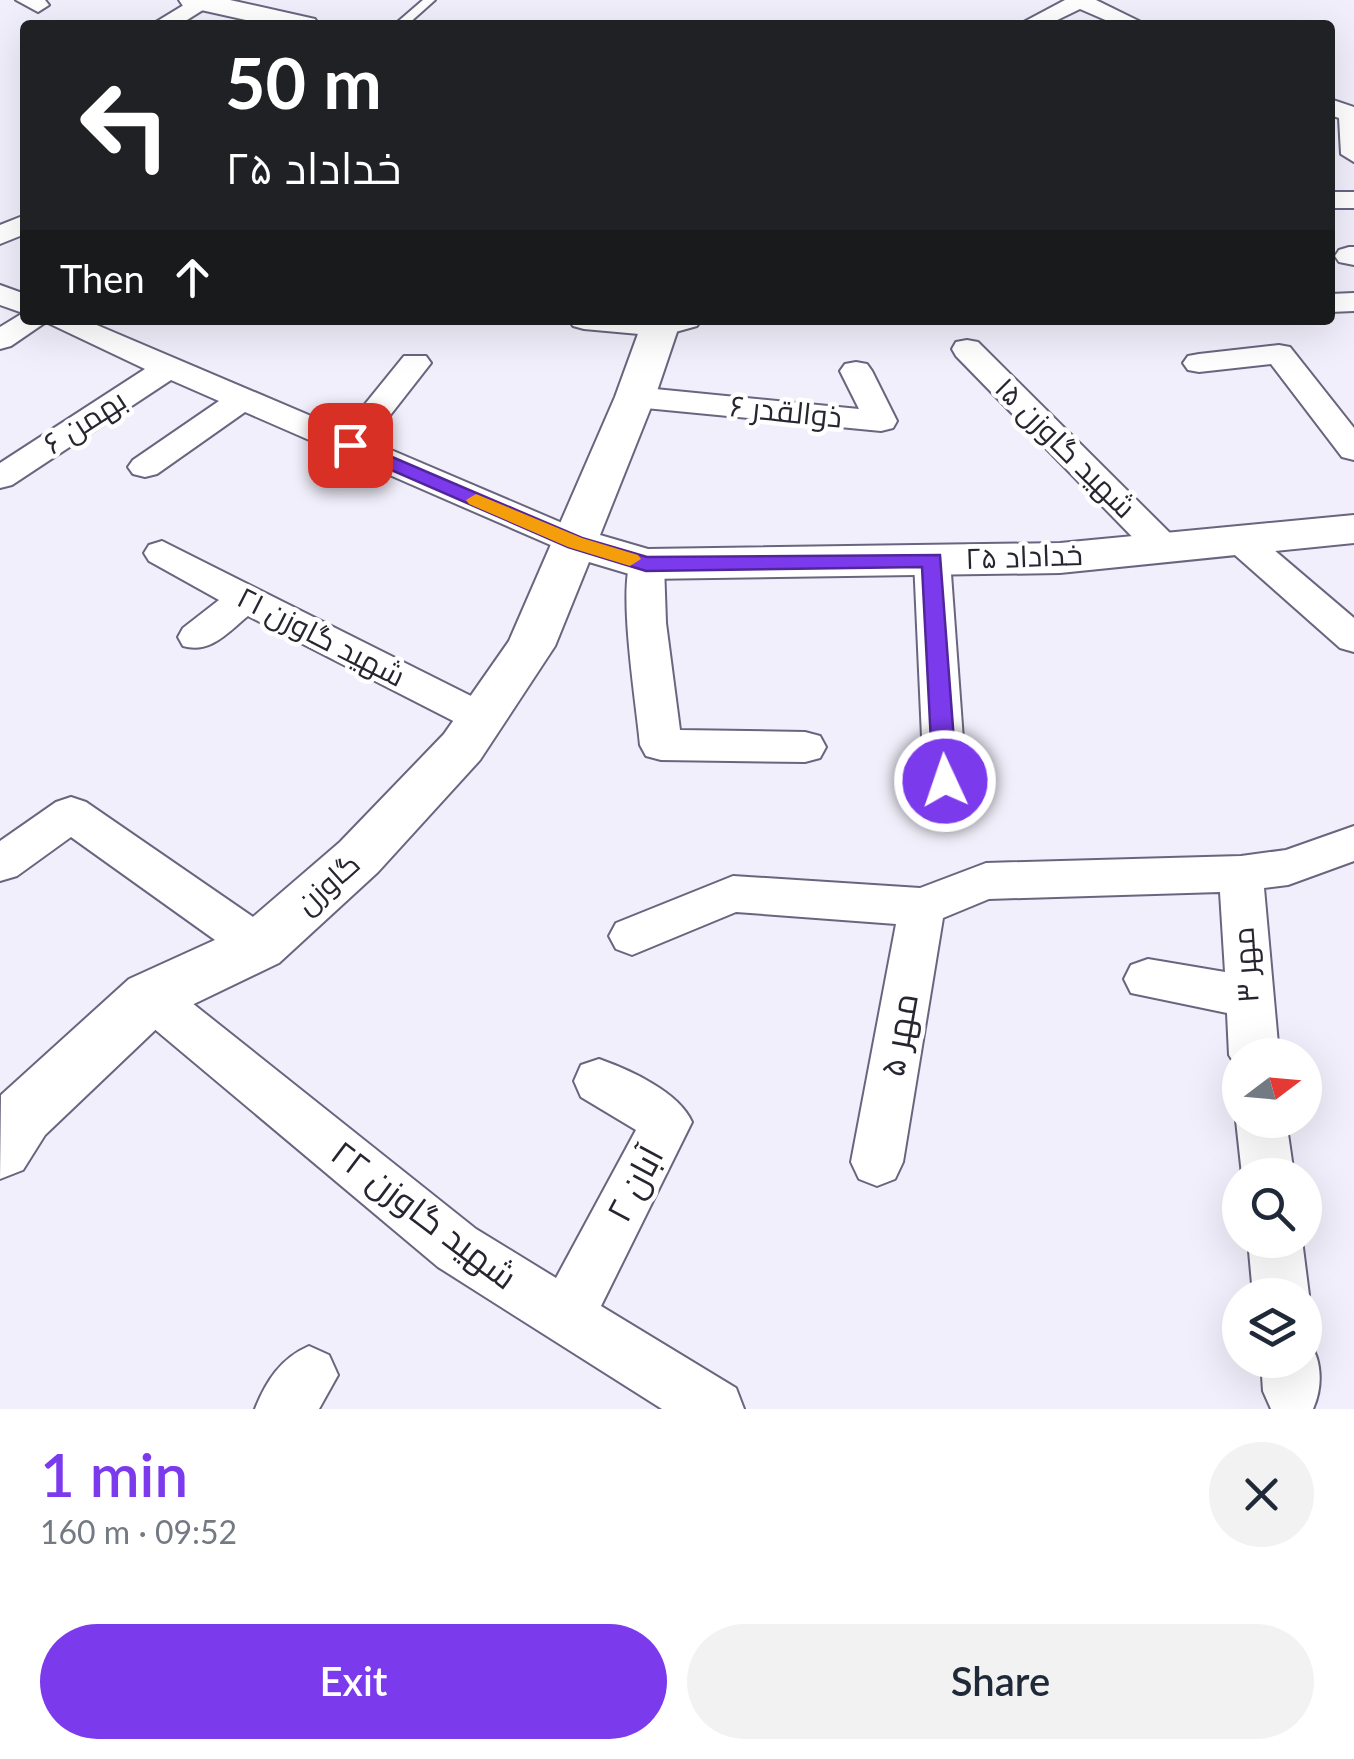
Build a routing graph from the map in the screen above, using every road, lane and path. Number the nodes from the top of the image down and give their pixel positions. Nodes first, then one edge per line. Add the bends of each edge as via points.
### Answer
1 (430, 0) edge
2 (1082, 1) edge
3 (198, 2) edge
4 (170, 20) edge
5 (287, 20) edge
6 (406, 20) edge
7 (1040, 20) edge
8 (1125, 20) edge
9 (1335, 108) edge
10 (1354, 154) edge
11 (24, 325) edge
12 (669, 325) edge
13 (110, 328) edge
14 (0, 340) edge
15 (967, 349) dead end
16 (415, 363) dead end
17 (1199, 364) dead end
18 (169, 367) junction
19 (856, 371) dead end
20 (635, 397) junction
21 (242, 399) junction
22 (350, 445) junction
23 (1354, 450) edge
24 (145, 467) dead end
25 (0, 478) edge
26 (1354, 529) edge
27 (1240, 540) junction
28 (575, 542) junction
29 (1163, 547) junction
30 (162, 553) dead end
31 (932, 560) junction
32 (646, 564) junction
33 (245, 599) junction
34 (197, 637) dead end
35 (1354, 639) edge
36 (481, 718) junction
37 (804, 747) dead end
38 (945, 781) dead end
39 (1354, 843) edge
40 (1, 864) edge
41 (1241, 874) junction
42 (922, 907) junction
43 (632, 936) dead end
44 (259, 946) junction
45 (1148, 979) dead end
46 (1247, 996) junction
47 (150, 997) junction
48 (1252, 1038) edge
49 (599, 1082) dead end
50 (0, 1149) edge
51 (877, 1162) dead end
52 (566, 1316) junction
53 (716, 1409) edge

1 - 6 lane
2 - 7 street
2 - 8 street
3 - 4 street
3 - 5 street
9 - 10 street via 1350,114
11 - 14 street
12 - 20 street, گاوزن
13 - 18 street
15 - 29 street, شهید گاوزن ۱۵
16 - 22 street
17 - 23 street via 1279,354
18 - 21 street
18 - 25 street, بهمن ۶
19 - 20 street, ذوالقدر ۶ via 881,421
20 - 28 street, گاوزن
21 - 22 street
21 - 24 street
22 - 28 street
26 - 27 street, خداداد ۲۵
27 - 29 street, خداداد ۲۵
27 - 35 street
28 - 32 street, خداداد ۲۵
28 - 36 street, گاوزن via 531,646
29 - 31 street, خداداد ۲۵ via 1060,558
30 - 33 street, شهید گاوزن ۲۱
31 - 32 street, خداداد ۲۵
31 - 38 street
32 - 37 street via 661,745
33 - 34 street
33 - 36 street, شهید گاوزن ۲۱
36 - 44 street, گاوزن via 359,857
39 - 41 street via 1288,867
40 - 44 street via 71,814
41 - 42 street via 986,881
41 - 46 street, مهر ۳
42 - 43 street via 734,894
42 - 51 street, مهر ۵
44 - 47 street, گاوزن
45 - 46 street
46 - 48 street, مهر ۳
47 - 50 street, گاوزن via 23,1115
47 - 52 street, شهید گاوزن ۲۲ via 458,1248
49 - 52 street, آبان ۲ via 667,1122
52 - 53 street, شهید گاوزن ۲۲

